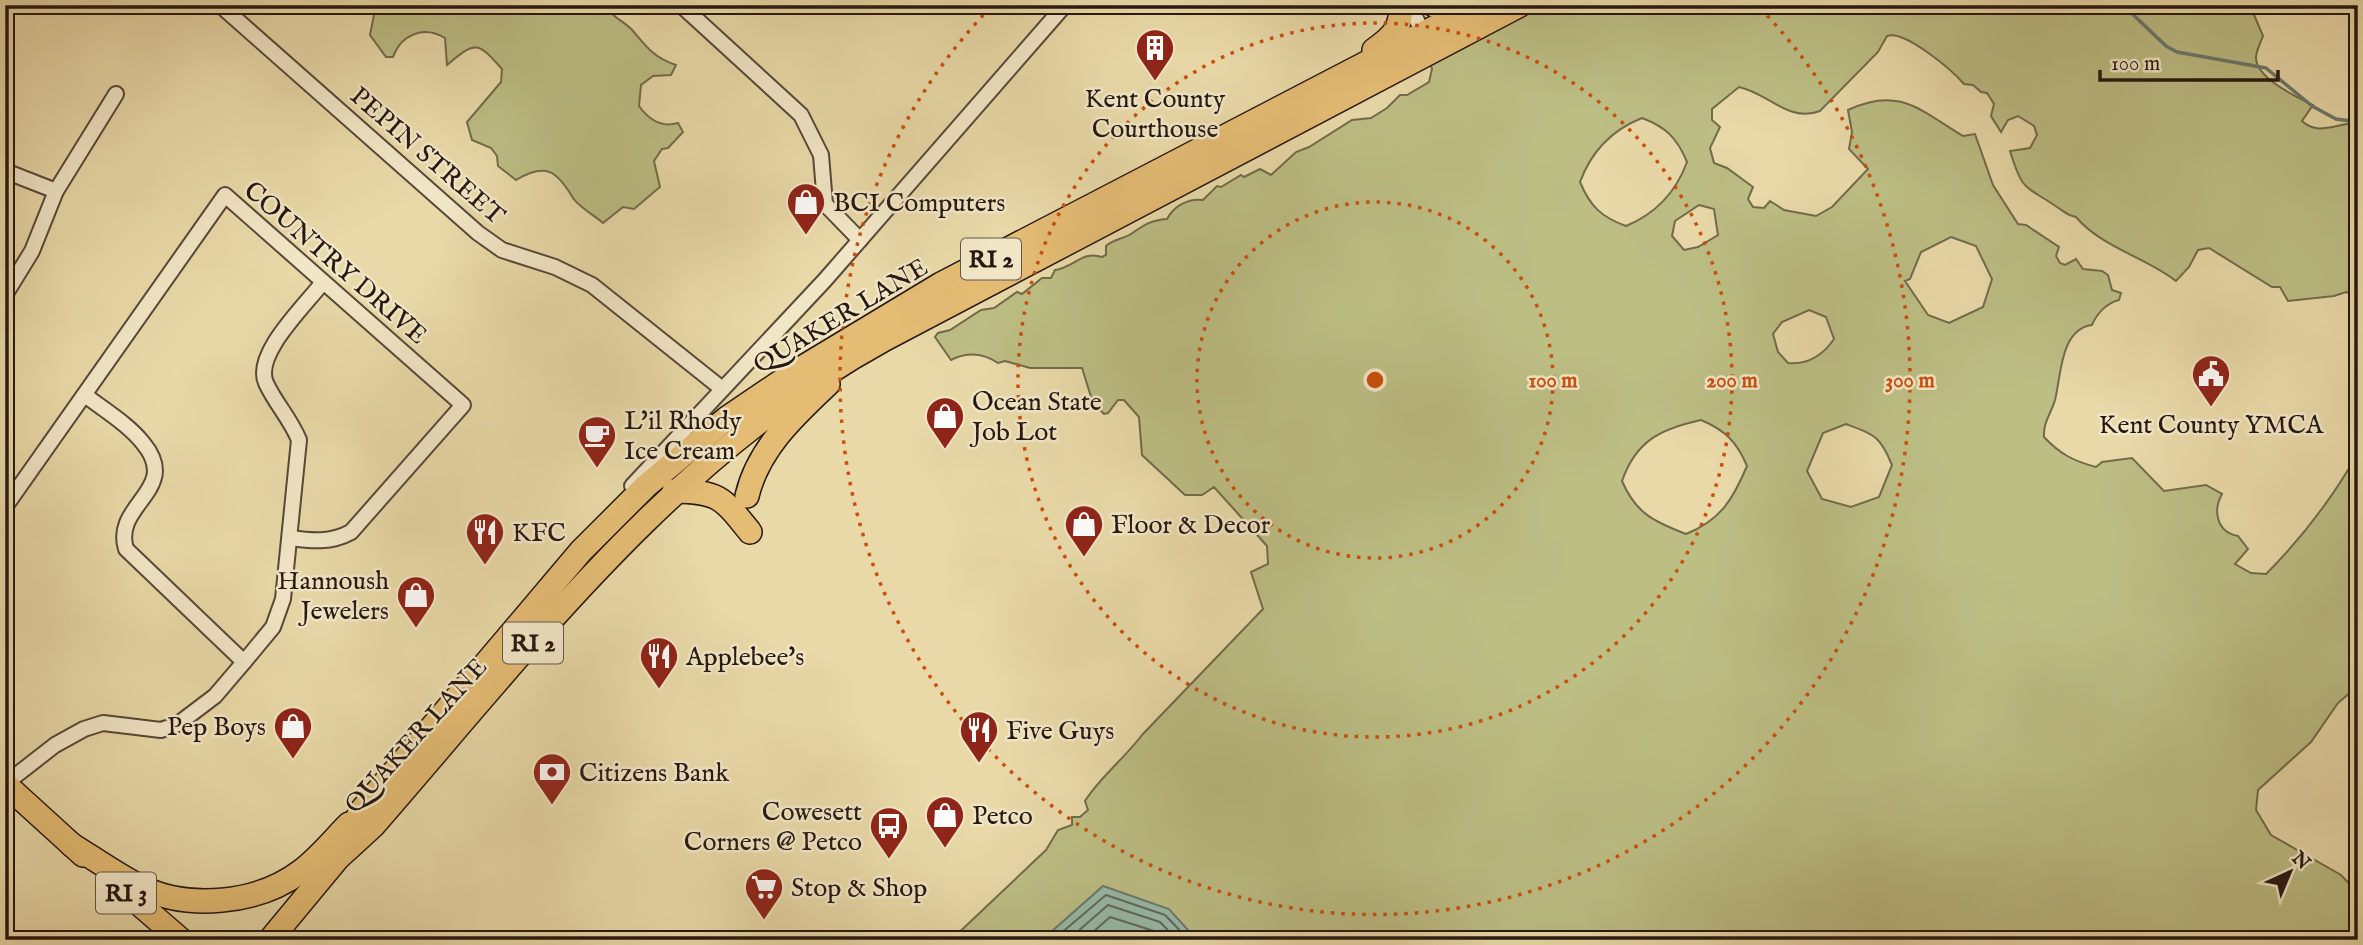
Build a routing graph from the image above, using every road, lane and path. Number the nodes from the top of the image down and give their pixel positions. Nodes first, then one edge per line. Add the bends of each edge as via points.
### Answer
1 (220, 5) edge
2 (681, 5) edge
3 (1065, 5) edge
4 (1399, 5) edge
5 (1409, 5) edge
6 (1434, 5) edge
7 (1452, 5) edge
8 (1478, 5) edge
9 (1520, 5) edge
10 (1428, 43) junction
11 (1326, 84) junction
12 (116, 94) dead end
13 (5, 171) edge
14 (56, 191) junction
15 (860, 240) junction
16 (323, 282) junction
17 (5, 295) edge
18 (865, 350) junction
19 (721, 388) junction
20 (85, 395) junction
21 (674, 491) junction
22 (747, 496) dead end
23 (5, 507) edge
24 (750, 532) dead end
25 (290, 538) junction
26 (593, 538) junction
27 (551, 584) junction
28 (569, 601) junction
29 (244, 662) junction
30 (5, 784) edge
31 (361, 811) junction
32 (72, 845) junction
33 (338, 858) junction
34 (285, 930) edge
35 (181, 940) edge
36 (270, 940) edge

1 - 19 street, PEPIN STREET via 478,233 502,250 592,285
2 - 15 street via 801,115 821,155 825,204
3 - 15 street, QUAKER LANE
4 - 11 main road via 1399,25 1389,39
5 - 10 street
6 - 7 main road
8 - 10 main road, QUAKER LANE / RI 2
9 - 10 main road, RI 2
10 - 11 main road, QUAKER LANE / RI 2
10 - 18 main road, RI 2 via 1222,160
11 - 26 main road, QUAKER LANE / RI 2 via 941,284 795,372 727,418
12 - 14 street
13 - 14 street
14 - 17 street via 32,251
15 - 19 street, QUAKER LANE
16 - 20 street, COUNTRY DRIVE via 225,195
16 - 25 street via 274,344 262,370 299,439
16 - 25 street, COUNTRY DRIVE via 463,405 351,532 325,541
18 - 21 main road, QUAKER LANE / RI 2 via 797,392
18 - 22 main road via 771,442
19 - 26 street, QUAKER LANE via 625,495
20 - 23 street, COUNTRY DRIVE
20 - 29 street via 143,443 156,469 154,482 126,522 125,549
21 - 24 main road via 707,492 720,498
21 - 28 main road, QUAKER LANE / RI 2
25 - 29 street via 279,613
26 - 27 main road, QUAKER LANE / RI 2
27 - 28 main road
27 - 31 main road, QUAKER LANE / RI 2
28 - 33 main road, QUAKER LANE / RI 2 via 373,826
29 - 30 street via 215,696 178,724 161,730 103,723 84,729
30 - 32 main road, RI 3
31 - 32 main road via 298,873 266,889 223,901 161,895
31 - 33 main road, QUAKER LANE / RI 2
32 - 35 main road, RI 3
33 - 34 main road, QUAKER LANE / RI 2
34 - 36 main road, QUAKER LANE / RI 2

